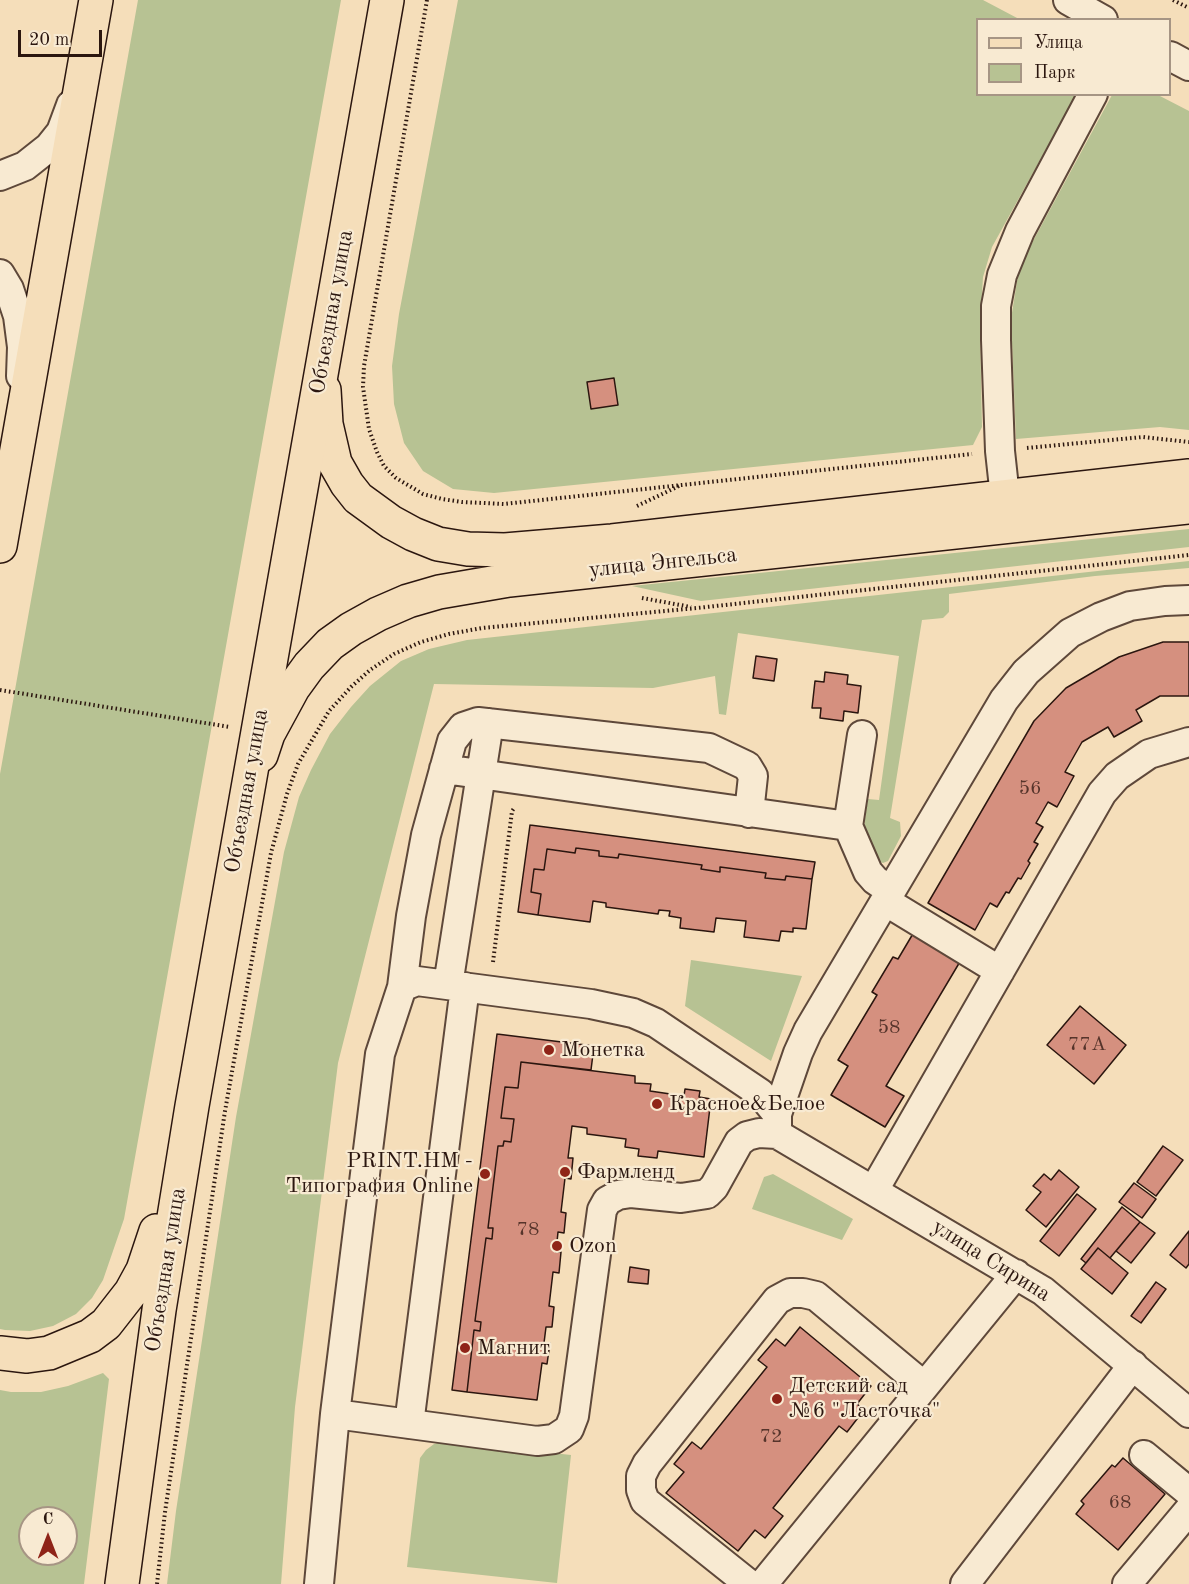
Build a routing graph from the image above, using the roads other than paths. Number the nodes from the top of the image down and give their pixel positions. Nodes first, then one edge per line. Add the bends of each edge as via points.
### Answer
1 (378, 0) edge
2 (387, 0) edge
3 (1068, 0) edge
4 (96, 2) edge
5 (1099, 18) edge
6 (1171, 57) edge
7 (1189, 66) edge
8 (83, 75) junction
9 (373, 82) junction
10 (1092, 96) edge
11 (0, 176) edge
12 (0, 274) edge
13 (323, 364) junction
14 (20, 432) junction
15 (1189, 476) edge
16 (1189, 507) edge
17 (1006, 511) junction
18 (0, 546) edge
19 (1189, 600) edge
20 (489, 723) junction
21 (263, 733) junction
22 (862, 735) dead end
23 (1189, 742) edge
24 (444, 769) junction
25 (482, 775) junction
26 (749, 813) junction
27 (848, 826) junction
28 (888, 896) junction
29 (1000, 970) junction
30 (456, 986) junction
31 (402, 987) junction
32 (192, 1106) junction
33 (777, 1124) junction
34 (874, 1190) junction
35 (1016, 1274) junction
36 (0, 1353) edge
37 (1133, 1365) junction
38 (924, 1386) junction
39 (1189, 1413) edge
40 (335, 1414) junction
41 (409, 1424) junction
42 (1144, 1455) dead end
43 (1189, 1492) edge
44 (1189, 1510) edge
45 (122, 1584) edge
46 (319, 1584) edge
47 (749, 1584) edge
48 (763, 1584) edge
49 (965, 1584) edge
50 (1127, 1584) edge

1 - 9 main road
2 - 9 main road, Объездная улица
3 - 5 street
4 - 8 main road
6 - 7 street
8 - 11 street via 61,132 49,147 26,166
8 - 14 main road
9 - 13 main road, Объездная улица
10 - 17 street via 1020,231 1002,275 996,306 996,340
12 - 14 street via 18,316 22,347
13 - 17 main road, улица Энгельса via 329,443 347,484 358,498 391,522 438,543 505,550
13 - 21 main road, Объездная улица
14 - 18 main road
15 - 17 main road, улица Энгельса
16 - 17 main road, улица Энгельса
17 - 21 main road, улица Энгельса via 509,580 408,601 378,614 330,644 309,666
19 - 28 street via 1130,606 1101,617 1070,633 1026,672 1004,700
20 - 24 street via 463,727 452,741
20 - 25 street
20 - 26 street via 709,748 747,766 753,776
21 - 32 main road, Объездная улица via 245,802
22 - 27 street
23 - 29 street via 1149,754 1117,776 1102,793
24 - 25 street
24 - 31 street via 421,860
25 - 26 street
25 - 30 street
26 - 27 street
27 - 28 street via 868,872
28 - 29 street
28 - 33 street via 808,1031
29 - 34 street
30 - 31 street via 417,981
30 - 33 street via 633,1013 656,1023 760,1093
30 - 41 street
31 - 40 street via 380,1054
32 - 36 main road via 163,1210 143,1270 131,1292 106,1324 71,1345 27,1356
32 - 45 main road, Объездная улица via 159,1310
33 - 34 street, улица Сирина
33 - 41 street via 739,1142 707,1194 681,1198 631,1193 607,1201 602,1210 574,1416 568,1429 554,1438 537,1441
34 - 35 street, улица Сирина
35 - 37 street, улица Сирина via 1043,1291
35 - 38 street
37 - 39 street, улица Сирина
37 - 49 street
38 - 47 street via 816,1296 790,1293 777,1300 641,1476 645,1501
38 - 48 street
40 - 41 street
40 - 46 street
42 - 43 street
44 - 50 street

